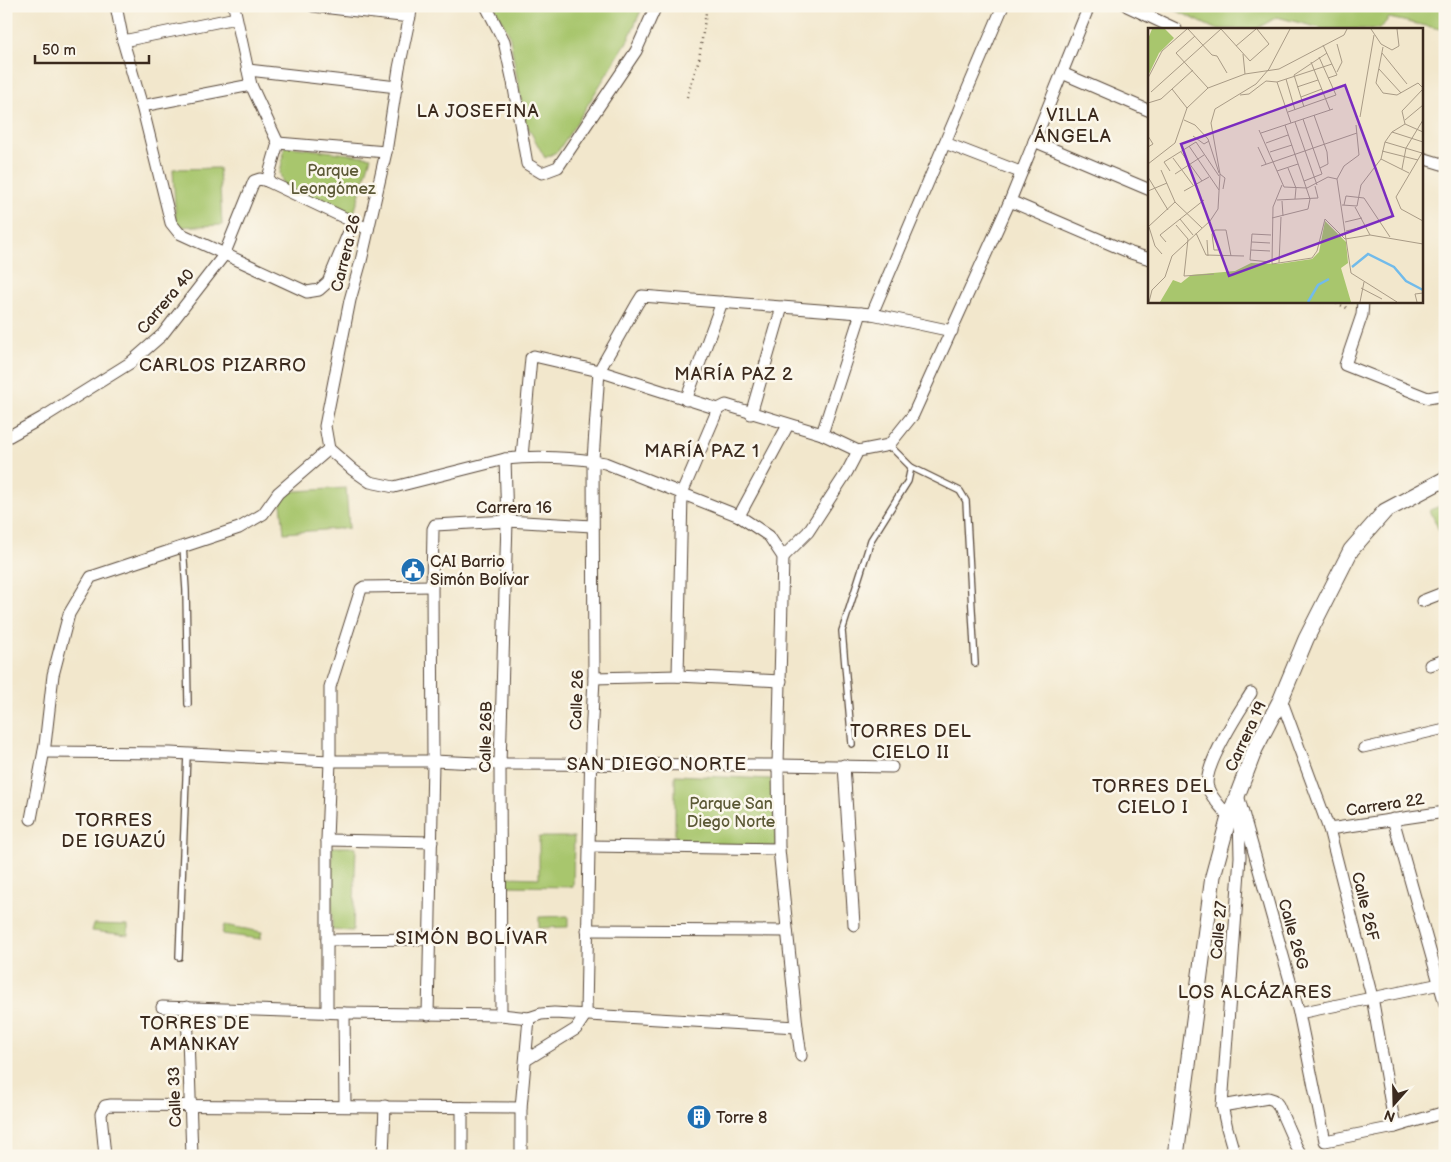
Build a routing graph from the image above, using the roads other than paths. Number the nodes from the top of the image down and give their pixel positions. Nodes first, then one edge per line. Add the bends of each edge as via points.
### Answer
1 (116, 6) edge
2 (234, 6) edge
3 (313, 6) edge
4 (486, 6) edge
5 (656, 6) edge
6 (1003, 6) edge
7 (1089, 6) edge
8 (1127, 6) edge
9 (411, 12) edge
10 (236, 18) junction
11 (1174, 28) edge
12 (123, 41) junction
13 (248, 70) junction
14 (1062, 73) junction
15 (251, 85) junction
16 (397, 87) junction
17 (142, 106) junction
18 (1148, 110) edge
19 (1034, 141) junction
20 (945, 142) junction
21 (278, 143) junction
22 (386, 152) junction
23 (1424, 159) edge
24 (1445, 164) edge
25 (1020, 172) junction
26 (267, 181) junction
27 (1148, 189) edge
28 (1010, 201) junction
29 (353, 222) junction
30 (368, 229) junction
31 (224, 255) junction
32 (1148, 258) edge
33 (722, 302) junction
34 (1363, 302) edge
35 (782, 307) junction
36 (866, 314) junction
37 (952, 330) junction
38 (599, 370) junction
39 (1445, 395) edge
40 (686, 400) junction
41 (718, 409) junction
42 (751, 414) junction
43 (788, 425) junction
44 (822, 434) junction
45 (6, 438) edge
46 (889, 445) junction
47 (328, 449) junction
48 (858, 451) junction
49 (522, 457) junction
50 (505, 459) junction
51 (593, 460) junction
52 (911, 467) junction
53 (1445, 479) edge
54 (682, 493) junction
55 (739, 516) junction
56 (507, 521) junction
57 (592, 526) junction
58 (183, 546) junction
59 (783, 558) junction
60 (432, 586) junction
61 (1445, 592) edge
62 (1422, 601) dead end
63 (975, 663) dead end
64 (1444, 664) edge
65 (1430, 665) dead end
66 (678, 676) junction
67 (594, 678) junction
68 (781, 681) junction
69 (1251, 693) dead end
70 (1281, 699) junction
71 (188, 704) dead end
72 (1445, 729) edge
73 (852, 744) dead end
74 (1363, 748) dead end
75 (44, 752) junction
76 (187, 754) junction
77 (330, 760) junction
78 (433, 761) junction
79 (500, 764) junction
80 (778, 764) junction
81 (591, 765) junction
82 (844, 765) junction
83 (892, 767) dead end
84 (1238, 795) junction
85 (1445, 812) edge
86 (1229, 817) junction
87 (31, 819) dead end
88 (1394, 819) junction
89 (1329, 829) junction
90 (326, 840) junction
91 (432, 842) junction
92 (589, 846) junction
93 (779, 849) junction
94 (854, 925) dead end
95 (587, 930) junction
96 (787, 931) junction
97 (431, 939) junction
98 (327, 940) junction
99 (179, 957) dead end
100 (1442, 984) edge
101 (1372, 997) junction
102 (1445, 1004) edge
103 (162, 1007) dead end
104 (187, 1007) junction
105 (327, 1013) junction
106 (344, 1013) junction
107 (1299, 1013) junction
108 (586, 1014) junction
109 (428, 1015) junction
110 (501, 1015) junction
111 (529, 1018) junction
112 (797, 1027) junction
113 (801, 1056) dead end
114 (526, 1060) junction
115 (190, 1104) junction
116 (345, 1106) junction
117 (385, 1106) junction
118 (1222, 1106) junction
119 (462, 1108) junction
120 (521, 1108) junction
121 (1445, 1112) edge
122 (1396, 1127) junction
123 (105, 1156) edge
124 (192, 1156) edge
125 (383, 1156) edge
126 (462, 1156) edge
127 (521, 1156) edge
128 (1176, 1156) edge
129 (1235, 1156) edge
130 (1302, 1156) edge

1 - 12 street
2 - 10 street
3 - 9 street
4 - 5 street via 504,41 527,164 542,173 558,167 636,51
6 - 20 street
7 - 14 street
8 - 11 street
9 - 16 street, Carrera 26
10 - 12 street
10 - 13 street
12 - 17 street
13 - 15 street
13 - 16 street
14 - 18 street
14 - 19 street
15 - 17 street
15 - 21 street
16 - 22 street, Carrera 26
17 - 31 street via 171,223 179,233
19 - 25 street
19 - 27 street
20 - 25 street
20 - 36 street
21 - 22 street
21 - 26 street
22 - 30 street, Carrera 26
23 - 24 street
25 - 28 street
26 - 29 street
26 - 31 street, Carrera 40 via 254,181
28 - 32 street
28 - 37 street
29 - 30 street
29 - 31 street via 328,282 319,290 307,292
30 - 47 street, Carrera 26 via 350,300 326,426
31 - 45 street, Carrera 40 via 162,335 130,363
33 - 35 street
33 - 38 street via 642,296
33 - 40 street
34 - 39 street via 1362,315 1345,365 1428,398
35 - 36 street
35 - 42 street
36 - 37 street
36 - 44 street
37 - 46 street via 913,415
38 - 40 street
38 - 49 street via 531,358
38 - 51 street, Calle 26
40 - 41 street
41 - 42 street via 726,405
41 - 54 street
42 - 43 street
43 - 44 street
43 - 55 street
44 - 48 street
46 - 48 street
46 - 52 lane
47 - 50 street via 370,482 394,487
47 - 58 street via 278,493 263,514 239,528
48 - 59 street via 808,532
49 - 50 street
49 - 51 street
50 - 56 street, Calle 26B
51 - 54 street
51 - 57 street, Calle 26
52 - 63 lane via 960,491 966,501
52 - 73 lane via 908,482 871,540 842,631
53 - 70 street, Carrera 19 via 1385,511 1351,550
54 - 55 street
54 - 66 street
55 - 59 street via 769,536
56 - 57 street, Carrera 16
56 - 60 street, Carrera 16 via 436,525 433,529
56 - 79 street, Calle 26B
57 - 67 street, Calle 26
58 - 71 lane
58 - 75 street via 91,577 69,614 54,675
59 - 68 street
60 - 77 street via 364,588 359,592 330,687
60 - 78 street
61 - 62 street
64 - 65 street
66 - 67 street
66 - 68 street
67 - 81 street, Calle 26
68 - 80 street
69 - 86 street via 1211,763 1207,777 1207,787
70 - 84 street, Carrera 19 via 1255,749
70 - 89 street, Calle 26F
72 - 74 street
75 - 76 street
75 - 87 street
76 - 77 street
76 - 99 lane
77 - 78 street
77 - 90 street
78 - 79 street
78 - 91 street
79 - 81 street
79 - 110 street, Calle 26B
80 - 81 street
80 - 82 street
80 - 93 street
81 - 92 street, Calle 26
82 - 83 street
82 - 94 street
84 - 86 street, Carrera 19
84 - 107 street, Calle 26G
84 - 118 street, Calle 27 via 1240,857
85 - 88 street, Carrera 22
86 - 128 street, Carrera 19 via 1212,876
88 - 89 street, Carrera 22
88 - 100 street
89 - 101 street, Calle 26F
90 - 91 street
90 - 98 street
91 - 97 street
92 - 93 street
92 - 95 street, Calle 26
93 - 96 street
95 - 96 street
95 - 108 street, Calle 26
96 - 112 street
97 - 98 street
97 - 109 street
98 - 105 street
100 - 101 street
100 - 102 street
101 - 107 street
101 - 122 street, Calle 26F
103 - 104 street
104 - 105 street
104 - 115 street, Calle 33
105 - 106 street
106 - 109 street
106 - 116 street
107 - 122 street, Calle 26G via 1325,1141
108 - 111 street via 554,1013
108 - 112 street
108 - 114 street via 576,1029
109 - 110 street
110 - 111 street
111 - 114 street
112 - 113 street
114 - 120 street
115 - 116 street
115 - 123 street via 105,1106 101,1114
115 - 124 street, Calle 33
116 - 117 street
117 - 119 street
117 - 125 street
118 - 129 street, Calle 27
118 - 130 street via 1268,1098 1274,1100
119 - 120 street
119 - 126 street
120 - 127 street
121 - 122 street

